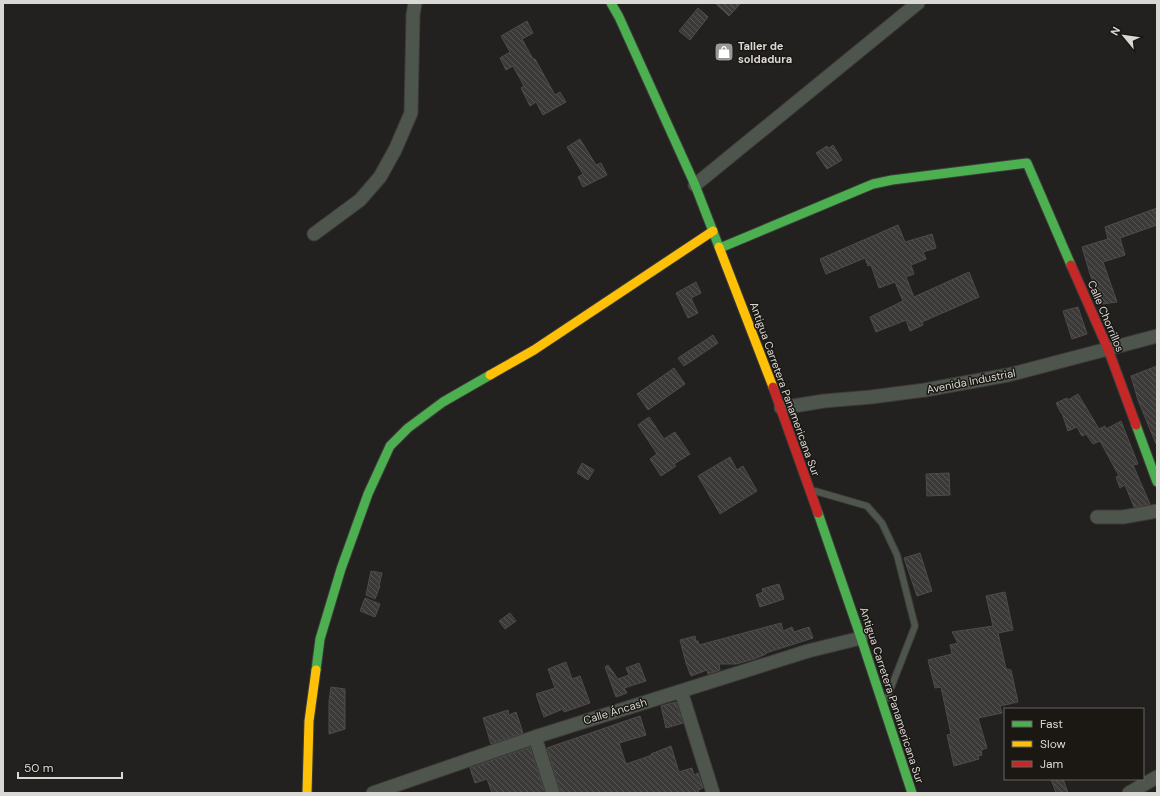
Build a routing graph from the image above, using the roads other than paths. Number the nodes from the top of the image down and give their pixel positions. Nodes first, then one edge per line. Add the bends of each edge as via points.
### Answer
1 (415, 3) edge
2 (611, 3) edge
3 (918, 3) edge
4 (696, 185) junction
5 (713, 231) junction
6 (314, 234) dead end
7 (720, 248) junction
8 (1157, 336) edge
9 (1108, 349) junction
10 (781, 408) junction
11 (1157, 482) edge
12 (808, 489) junction
13 (1157, 511) edge
14 (1097, 517) dead end
15 (861, 638) junction
16 (681, 691) junction
17 (884, 707) junction
18 (535, 736) junction
19 (1157, 777) edge
20 (307, 793) edge
21 (372, 793) edge
22 (553, 793) edge
23 (713, 793) edge
24 (912, 793) edge
25 (1129, 793) edge

1 - 6 street via 412,113 380,177 360,200
2 - 4 main road, Antigua Carretera Panamericana Sur via 620,17
3 - 4 street
4 - 5 main road, Antigua Carretera Panamericana Sur
5 - 7 main road, Antigua Carretera Panamericana Sur
5 - 20 main road via 534,350 443,402 408,428 390,446 368,494 346,554 320,639 309,721
7 - 9 main road, Calle Chorrillos via 873,184 1027,163
7 - 10 main road, Antigua Carretera Panamericana Sur
8 - 9 street, Avenida Industrial
9 - 10 street, Avenida Industrial via 1008,375 925,390
9 - 11 main road, Calle Chorrillos
10 - 12 main road, Antigua Carretera Panamericana Sur
12 - 15 main road, Antigua Carretera Panamericana Sur
12 - 17 lane via 867,506 882,523 897,555 915,626
13 - 14 street via 1123,517
15 - 16 street, Calle Áncash via 808,651
15 - 17 main road, Antigua Carretera Panamericana Sur
16 - 18 street, Calle Áncash
16 - 23 street
17 - 24 main road, Antigua Carretera Panamericana Sur
18 - 21 street, Calle Áncash
18 - 22 street
19 - 25 street

